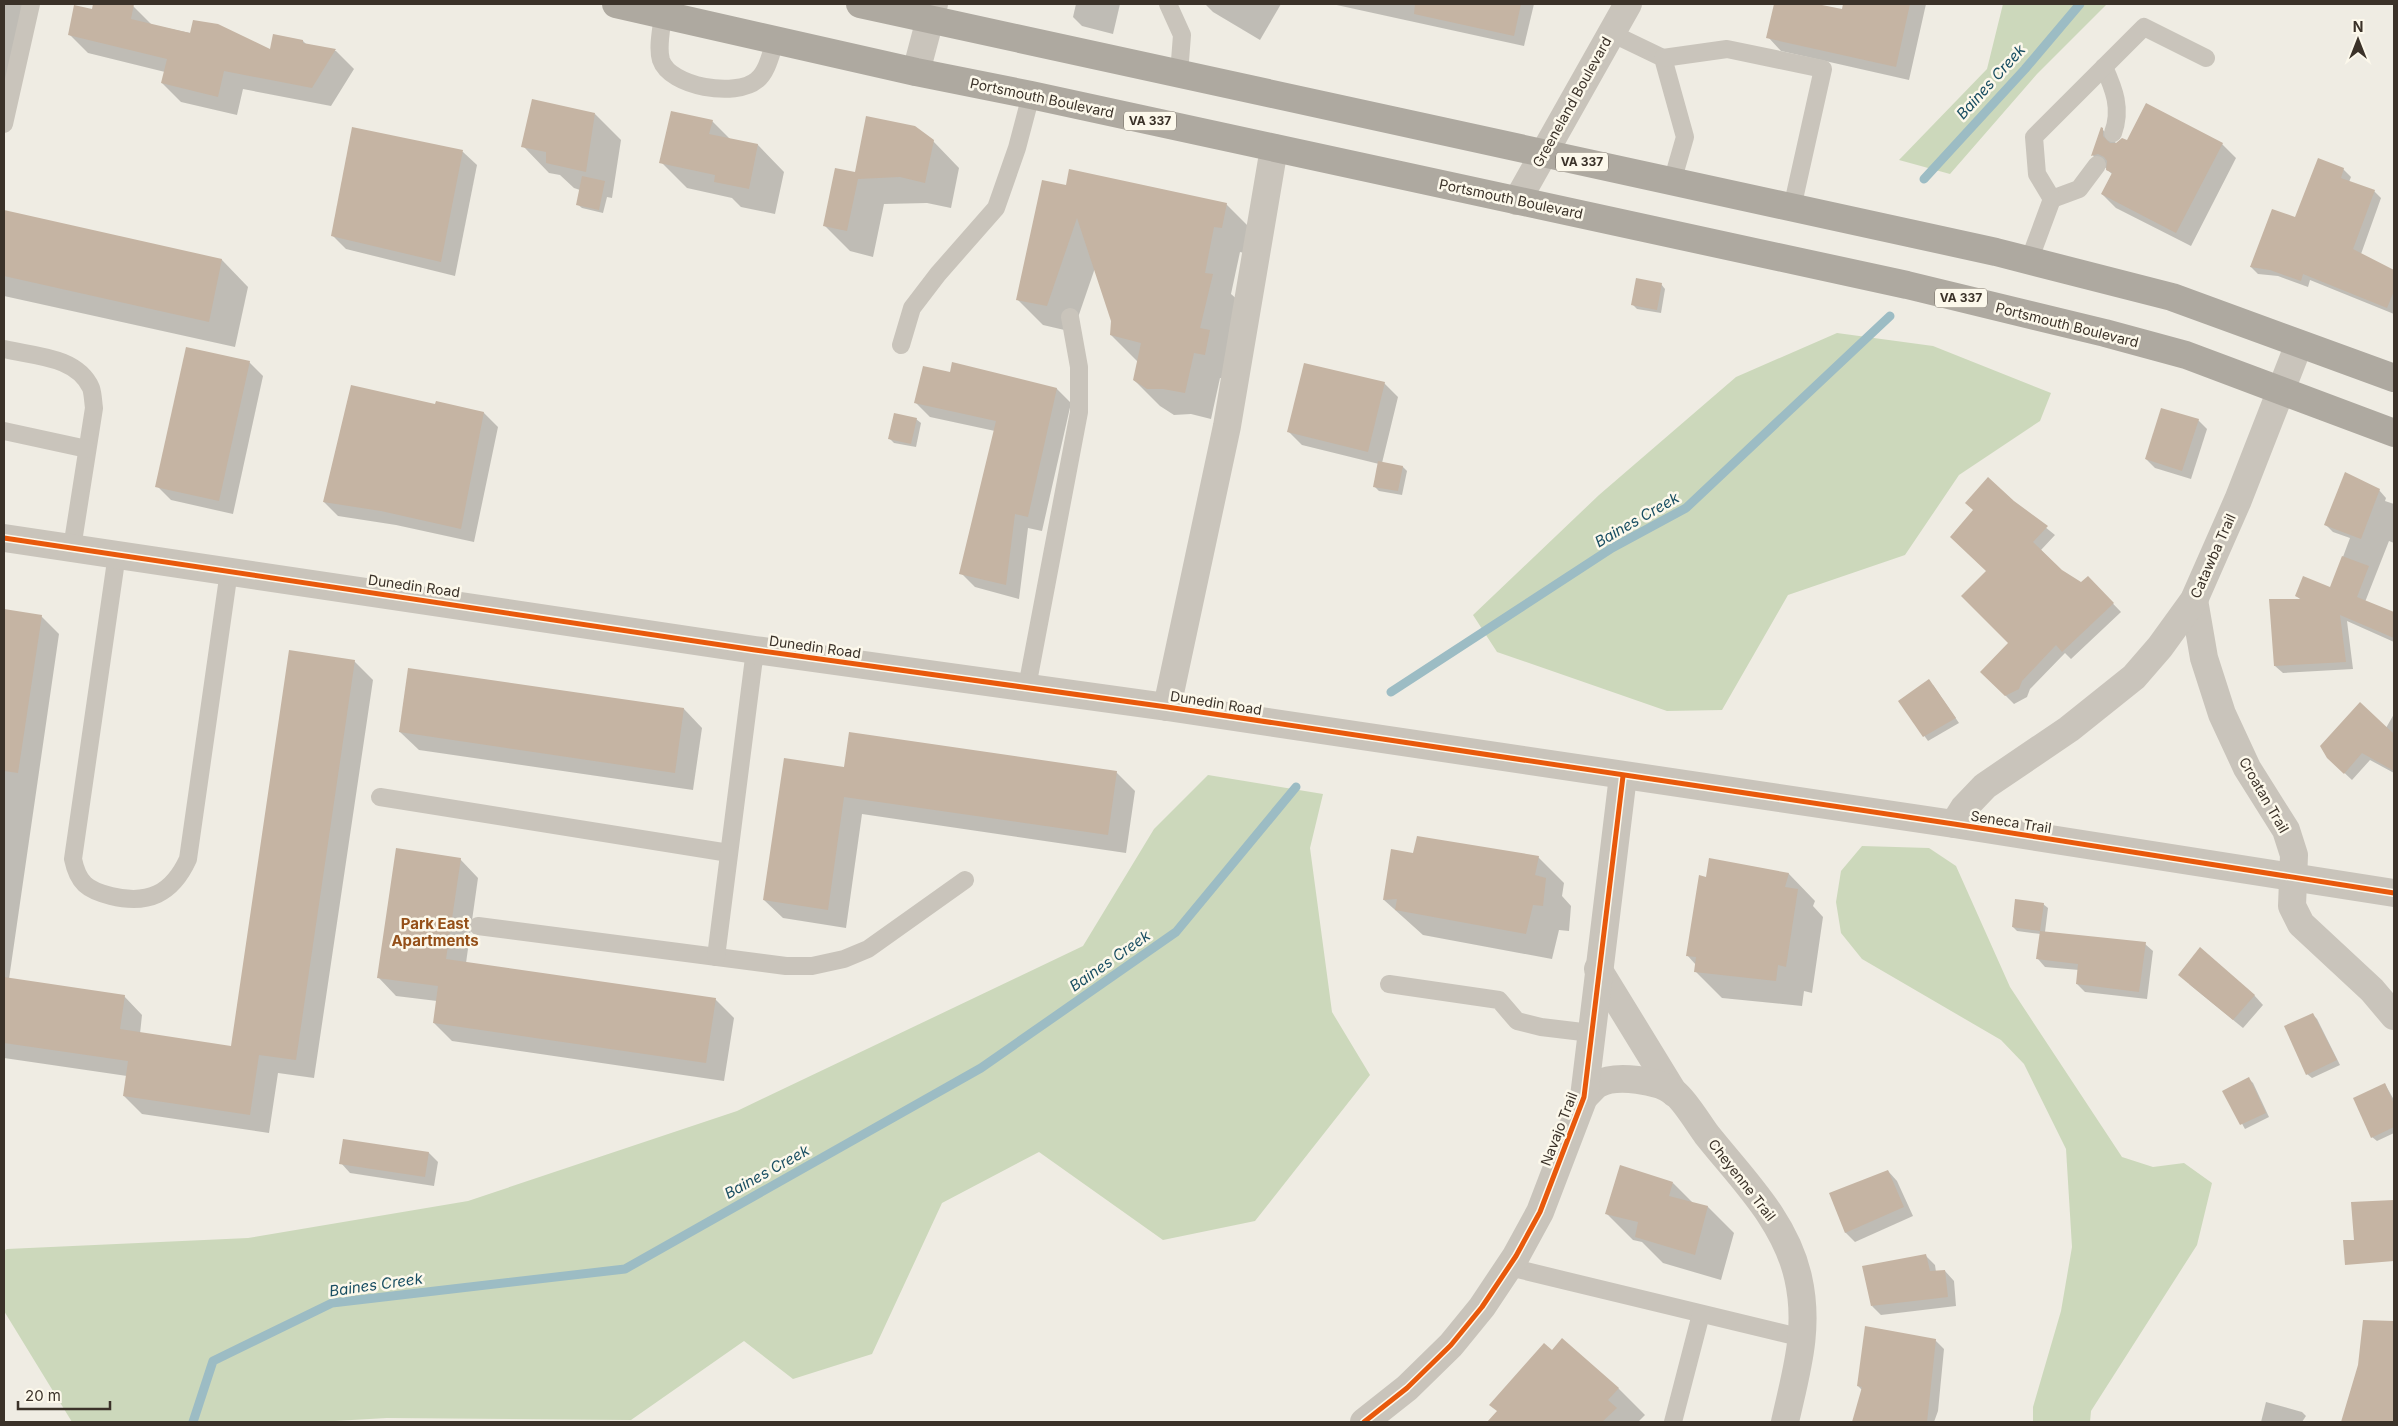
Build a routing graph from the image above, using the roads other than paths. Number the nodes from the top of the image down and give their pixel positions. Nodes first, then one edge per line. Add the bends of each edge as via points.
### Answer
1 (31, 4) edge
2 (616, 4) edge
3 (860, 4) edge
4 (1168, 4) edge
5 (1628, 4) edge
6 (931, 11) edge
7 (663, 14) junction
8 (1611, 33) junction
9 (776, 39) junction
10 (1663, 58) junction
11 (2206, 58) dead end
12 (2104, 66) junction
13 (916, 72) junction
14 (1179, 74) junction
15 (1031, 95) junction
16 (4, 124) edge
17 (2113, 133) dead end
18 (1274, 148) junction
19 (1543, 154) junction
20 (2097, 165) dead end
21 (1672, 182) junction
22 (2052, 199) junction
23 (1518, 201) junction
24 (1792, 208) junction
25 (2029, 261) junction
26 (1070, 317) dead end
27 (2298, 344) junction
28 (901, 345) dead end
29 (4, 349) edge
30 (2394, 378) edge
31 (2280, 392) junction
32 (4, 431) edge
33 (2394, 433) edge
34 (87, 450) junction
35 (4, 538) edge
36 (72, 548) junction
37 (117, 554) junction
38 (230, 571) junction
39 (2194, 600) junction
40 (755, 650) junction
41 (1027, 687) junction
42 (1167, 707) junction
43 (1623, 776) junction
44 (380, 797) dead end
45 (1954, 824) junction
46 (729, 853) junction
47 (2294, 879) junction
48 (964, 880) dead end
49 (2394, 893) edge
50 (478, 926) dead end
51 (716, 957) junction
52 (1598, 970) junction
53 (1389, 984) dead end
54 (2394, 1016) edge
55 (1591, 1033) junction
56 (1674, 1093) junction
57 (1584, 1097) junction
58 (1509, 1267) junction
59 (1701, 1314) junction
60 (1803, 1338) junction
61 (1364, 1422) edge
62 (1672, 1422) edge
63 (1785, 1422) edge

1 - 16 lane
2 - 7 main road, Portsmouth Boulevard / VA 337
3 - 6 main road, VA 337
4 - 14 lane via 1182,35
5 - 8 street, Greeneland Boulevard
6 - 13 street
6 - 14 main road, VA 337
7 - 9 main road, Portsmouth Boulevard / VA 337
7 - 9 lane via 661,60 667,69 705,88 740,88 756,81 764,71
8 - 10 lane
8 - 19 street, Greeneland Boulevard
9 - 13 main road, Portsmouth Boulevard / VA 337
10 - 21 lane via 1685,137
10 - 24 lane via 1727,49 1823,69
11 - 12 lane via 2144,27
12 - 17 lane via 2116,96 2117,122
12 - 22 lane via 2034,137 2037,174
13 - 15 main road, Portsmouth Boulevard / VA 337
14 - 19 main road, VA 337
15 - 18 main road, Portsmouth Boulevard / VA 337
15 - 28 lane via 996,208 912,308
18 - 23 main road, Portsmouth Boulevard / VA 337
18 - 42 street via 1227,426
19 - 21 main road, VA 337
19 - 23 street, Greeneland Boulevard
20 - 22 lane via 2079,189
21 - 24 main road, VA 337
22 - 25 lane
23 - 31 main road, Portsmouth Boulevard / VA 337 via 1907,285 2105,333 2186,355
24 - 25 main road, VA 337
25 - 27 main road, VA 337 via 2172,297
26 - 41 lane via 1079,367 1079,412
27 - 30 main road, VA 337
27 - 31 street, Catawba Trail
29 - 34 lane via 69,364 81,373 91,389 94,408
31 - 33 main road, Portsmouth Boulevard / VA 337
31 - 39 street, Catawba Trail
32 - 34 lane
34 - 36 lane
35 - 36 street, Dunedin Road
36 - 37 street, Dunedin Road
37 - 38 street, Dunedin Road
37 - 38 lane via 73,859 76,874 86,886 96,892 129,900 149,898 167,888 181,873 188,858
38 - 40 street, Dunedin Road
39 - 45 street, Catawba Trail via 2134,676 2069,729 1985,786
39 - 47 street, Croatan Trail via 2204,658 2222,714 2247,768 2286,830 2294,855
40 - 41 street, Dunedin Road
40 - 46 lane
41 - 42 street, Dunedin Road
42 - 43 street, Dunedin Road
43 - 45 street, Seneca Trail
43 - 52 street, Navajo Trail
44 - 46 lane
45 - 47 street, Seneca Trail
46 - 51 lane
47 - 49 street, Seneca Trail
47 - 54 street, Croatan Trail via 2292,906 2301,924 2372,990
48 - 51 lane via 868,949 844,959 812,966 786,966
50 - 51 lane
52 - 55 street, Navajo Trail
52 - 56 street, Cheyenne Trail
53 - 55 lane via 1498,1000 1518,1021
55 - 57 street, Navajo Trail
56 - 57 street, Cheyenne Trail via 1647,1082 1615,1079 1598,1084
56 - 60 street, Cheyenne Trail via 1765,1205 1785,1239 1798,1276 1803,1306
57 - 58 street, Navajo Trail via 1540,1212
58 - 59 lane
58 - 61 street, Navajo Trail via 1482,1308 1451,1345 1407,1388
59 - 60 lane
59 - 62 lane
60 - 63 street, Cheyenne Trail

